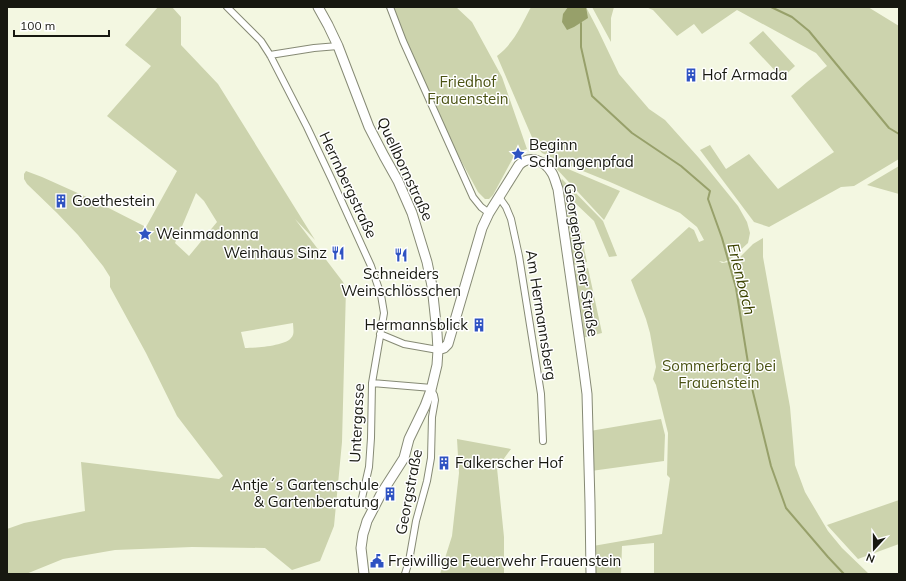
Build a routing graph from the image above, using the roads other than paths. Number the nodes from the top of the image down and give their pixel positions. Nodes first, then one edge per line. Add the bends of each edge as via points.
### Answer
1 (227, 7) edge
2 (318, 7) edge
3 (390, 7) edge
4 (338, 46) junction
5 (270, 55) junction
6 (499, 196) junction
7 (489, 212) junction
8 (380, 334) junction
9 (438, 350) junction
10 (372, 383) junction
11 (432, 389) junction
12 (543, 441) dead end
13 (373, 508) junction
14 (364, 574) edge
15 (405, 574) edge
16 (591, 574) edge

1 - 5 street, Herrnbergstraße via 261,41
2 - 4 main road, Quellbornstraße
3 - 7 street via 473,197
4 - 5 street
4 - 9 main road, Quellbornstraße via 369,127 412,213 430,273
5 - 8 street, Herrnbergstraße via 307,127 371,266 382,295 384,312
6 - 7 main road, Georgenborner Straße
6 - 12 street, Am Hermannsberg via 511,219 519,256 541,394
6 - 16 main road, Georgenborner Straße via 519,165 527,160 533,159 544,164 553,174 587,394
7 - 9 main road, Georgenborner Straße via 448,344
8 - 9 street via 404,344
8 - 10 street, Untergasse
9 - 11 main road, Quellbornstraße
10 - 11 street
10 - 13 street, Untergasse via 369,467 362,498
11 - 13 main road, Quellbornstraße via 409,439 404,458
11 - 15 street, Georgstraße via 435,400 431,458
13 - 14 main road, Quellbornstraße via 363,534

